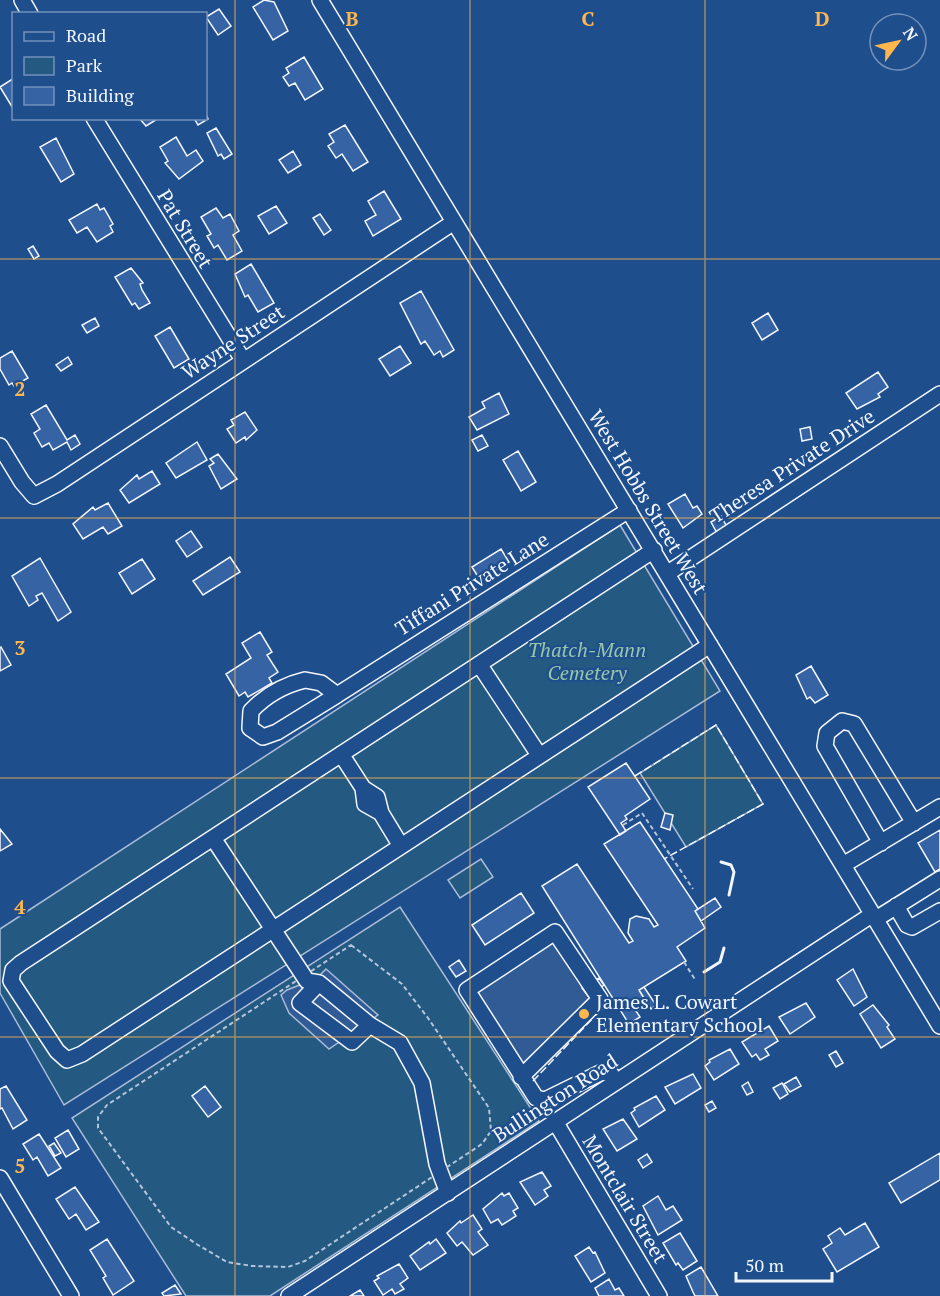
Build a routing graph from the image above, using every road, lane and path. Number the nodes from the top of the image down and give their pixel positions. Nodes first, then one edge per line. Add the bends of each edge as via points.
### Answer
1 (320, 0) edge
2 (95, 120) edge
3 (454, 222) junction
4 (243, 360) junction
5 (940, 394) edge
6 (0, 446) edge
7 (628, 510) junction
8 (654, 550) junction
9 (668, 573) junction
10 (710, 645) junction
11 (479, 664) junction
12 (338, 694) junction
13 (341, 754) junction
14 (539, 755) junction
15 (940, 807) edge
16 (914, 823) junction
17 (623, 825) dead end
18 (213, 838) junction
19 (881, 843) junction
20 (401, 846) junction
21 (843, 866) junction
22 (940, 879) edge
23 (693, 889) dead end
24 (896, 906) junction
25 (940, 911) edge
26 (874, 916) junction
27 (272, 930) junction
28 (684, 962) dead end
29 (304, 976) junction
30 (696, 981) dead end
31 (318, 983) junction
32 (936, 1009) edge
33 (370, 1025) junction
34 (940, 1026) edge
35 (612, 1074) dead end
36 (521, 1077) junction
37 (556, 1123) junction
38 (440, 1171) junction
39 (0, 1178) edge
40 (448, 1193) junction
41 (295, 1294) edge
42 (71, 1296) edge
43 (658, 1296) edge

1 - 3 street, West Hobbs Street West
2 - 4 street, Pat Street
3 - 4 street, Wayne Street
3 - 7 street, West Hobbs Street West
4 - 6 street, Wayne Street via 34,496
5 - 9 street, Theresa Private Drive
7 - 8 street, West Hobbs Street West
7 - 12 street, Tiffani Private Lane
8 - 9 street, West Hobbs Street West
8 - 11 street
9 - 10 street, West Hobbs Street West
10 - 14 street
10 - 21 street, West Hobbs Street West
11 - 13 street
11 - 14 street
12 - 12 street, Tiffani Private Lane via 321,683 290,683 263,698 251,711 250,728 263,737 277,732
13 - 18 street
13 - 20 street via 363,788 365,804 381,813
14 - 20 street
15 - 16 street
16 - 19 street
16 - 19 street via 854,724 842,722 832,728 824,740 825,746
17 - 23 path via 642,813
18 - 27 street
18 - 27 street via 21,963 13,970 11,981 67,1060
19 - 21 street
20 - 27 street
21 - 26 street, West Hobbs Street West
22 - 24 street, Bullington Road
24 - 25 street via 912,927
24 - 26 street, Bullington Road
26 - 32 street, West Hobbs Street West
26 - 37 street, Bullington Road
27 - 29 street
28 - 30 path
29 - 31 street via 307,981
29 - 38 path via 351,945 402,984 428,1018 489,1108 491,1131 482,1144
29 - 38 path via 107,1105 98,1117 98,1128 110,1146 171,1227 226,1262 252,1266 288,1267 305,1261
31 - 33 street
31 - 33 street via 300,1003 352,1042
32 - 34 street, West Hobbs Street West
33 - 38 street via 400,1043 422,1083
35 - 36 street via 602,1072 545,1100 536,1098
36 - 36 street via 467,990 555,932 600,999
37 - 40 street, Bullington Road
37 - 43 street, Montclair Street
38 - 40 street
39 - 42 street
40 - 41 street, Bullington Road

